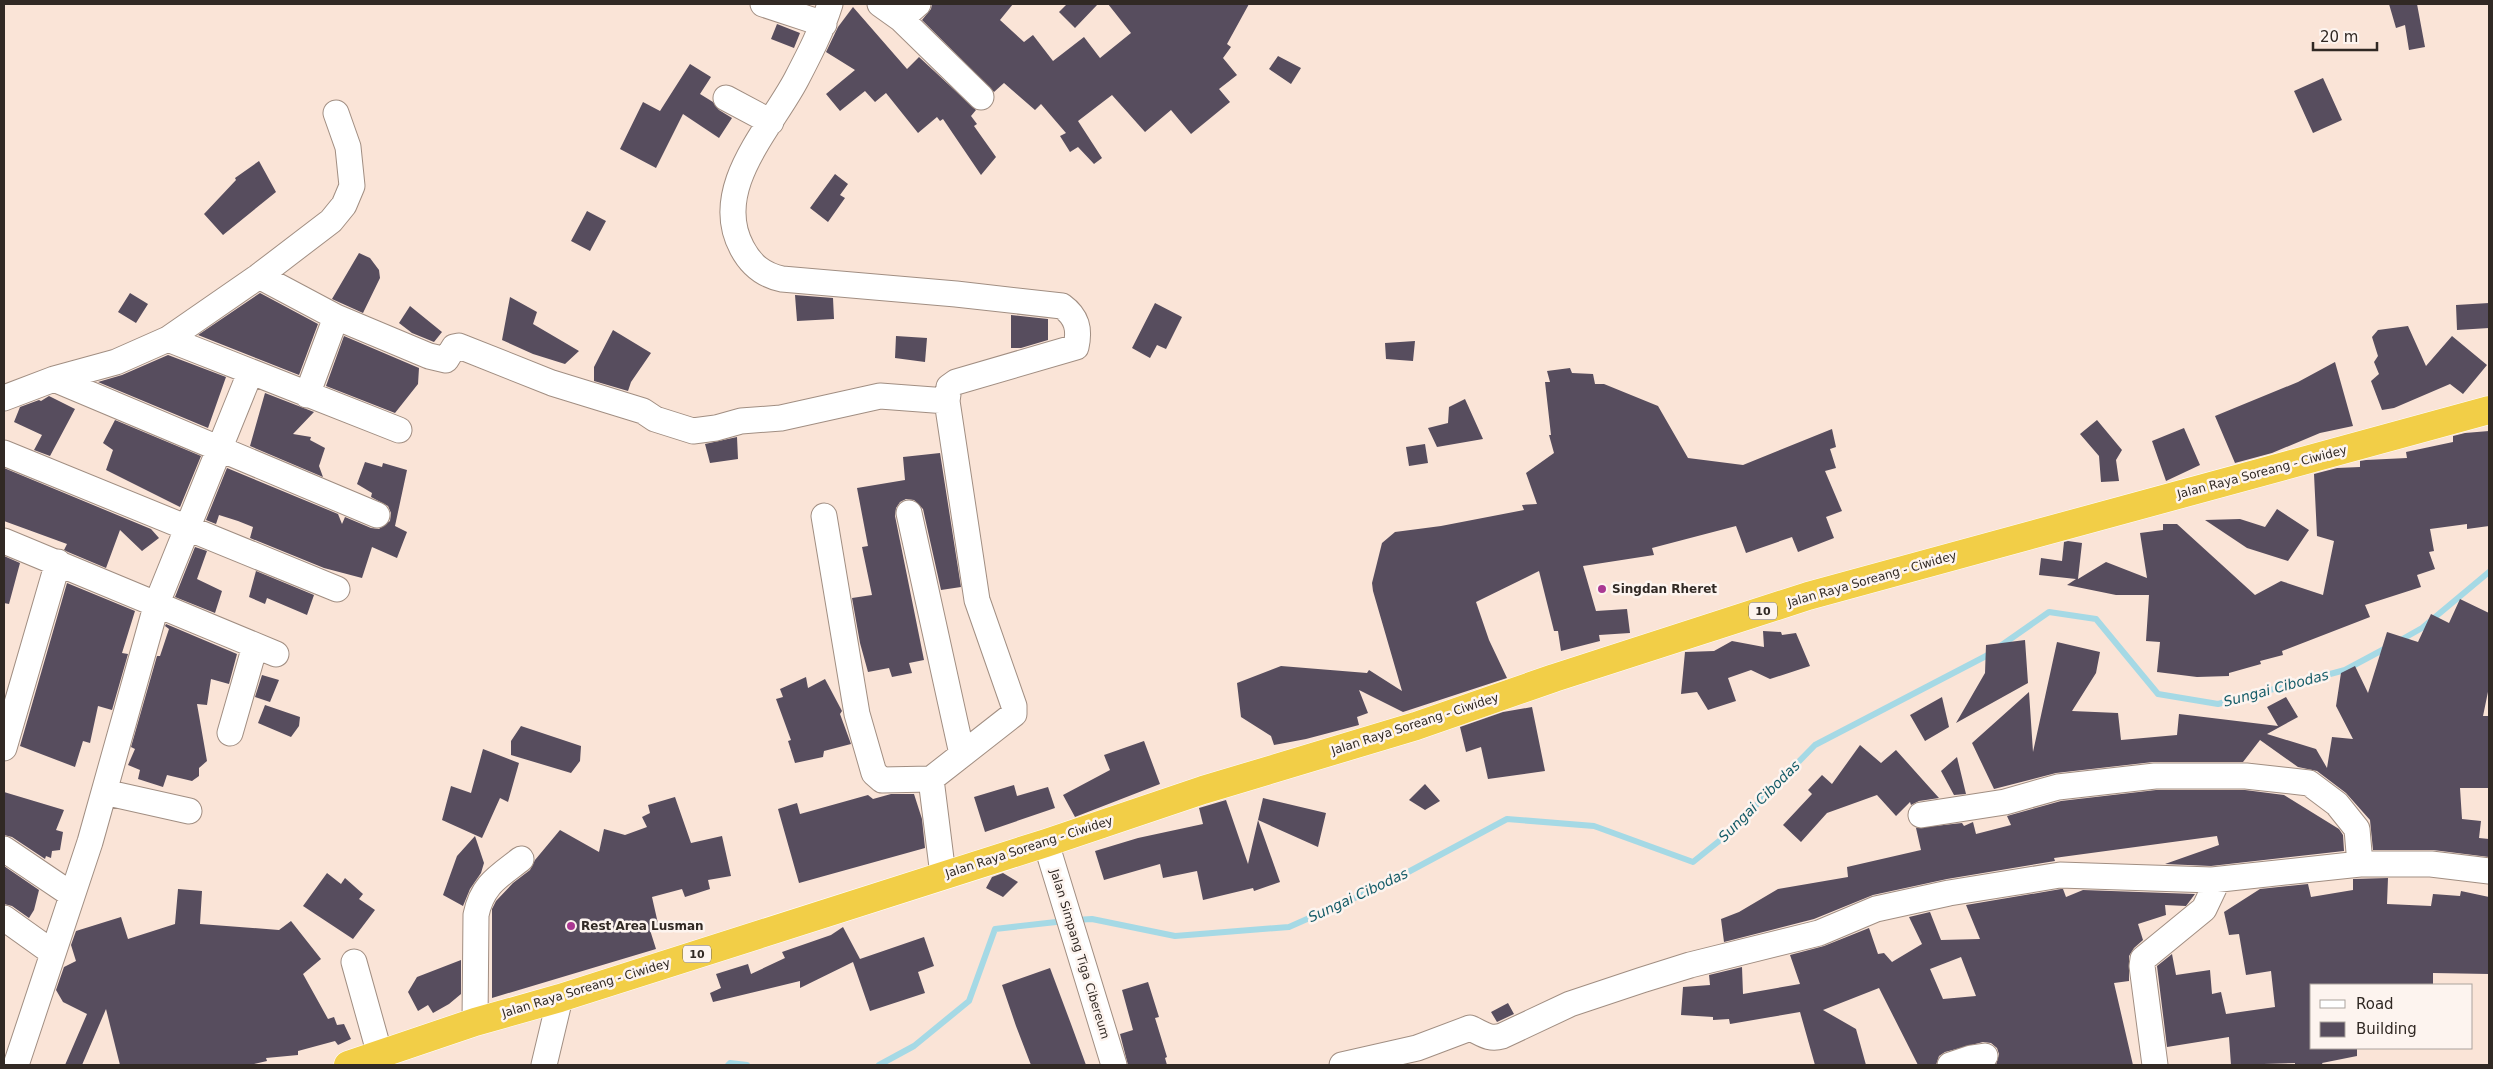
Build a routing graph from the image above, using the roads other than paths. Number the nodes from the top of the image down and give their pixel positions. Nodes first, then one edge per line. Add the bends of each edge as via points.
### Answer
1 (763, 4) edge
2 (880, 4) edge
3 (910, 12) edge
4 (827, 14) edge
5 (980, 97) dead end
6 (726, 98) dead end
7 (336, 113) dead end
8 (771, 122) junction
9 (259, 276) junction
10 (336, 317) junction
11 (168, 339) junction
12 (250, 373) junction
13 (54, 379) junction
14 (307, 395) junction
15 (4, 398) edge
16 (947, 401) junction
17 (2489, 410) edge
18 (399, 430) dead end
19 (221, 448) junction
20 (4, 454) edge
21 (909, 513) dead end
22 (376, 515) dead end
23 (824, 516) dead end
24 (186, 529) junction
25 (4, 541) edge
26 (58, 562) junction
27 (337, 589) dead end
28 (157, 603) junction
29 (230, 733) dead end
30 (4, 748) edge
31 (962, 754) junction
32 (931, 780) junction
33 (104, 792) junction
34 (189, 811) dead end
35 (1920, 815) dead end
36 (1046, 843) junction
37 (4, 849) edge
38 (520, 859) dead end
39 (2360, 864) junction
40 (2489, 871) edge
41 (943, 875) junction
42 (2212, 880) junction
43 (72, 895) junction
44 (4, 918) edge
45 (53, 953) junction
46 (354, 962) dead end
47 (560, 998) junction
48 (475, 1022) junction
49 (1985, 1056) dead end
50 (376, 1059) edge
51 (1955, 1064) edge
52 (16, 1065) edge
53 (348, 1065) edge
54 (544, 1065) edge
55 (1114, 1065) edge
56 (1342, 1065) edge
57 (2155, 1065) edge

1 - 4 street
2 - 3 street
3 - 5 street
4 - 8 street via 796,80
6 - 8 street
7 - 9 street via 348,147 352,186 344,205 331,220
8 - 16 street via 736,186 732,215 735,236 748,260 760,271 782,280 1062,306 1079,327 1076,347 956,382 950,387
9 - 10 street
9 - 11 street
10 - 14 street
10 - 16 street via 437,358 446,360 454,347 459,346 552,383 643,411 655,419 693,431 741,420 781,418 880,396
11 - 12 street
11 - 13 street via 116,362
12 - 14 street
12 - 19 street
13 - 15 street
13 - 19 street
14 - 18 street
16 - 31 street via 977,600 1014,706 1010,719
17 - 36 highway, Jalan Raya Soreang - Ciwidey / 10 via 1808,596 1416,726 1202,790
19 - 22 street
19 - 24 street
20 - 24 street
21 - 31 street
23 - 32 street via 857,714 874,773 882,780
24 - 27 street
24 - 28 street
25 - 26 street
26 - 28 street
26 - 30 street
28 - 29 street via 266,650
28 - 33 street
31 - 32 street
32 - 41 street
33 - 34 street
33 - 43 street
35 - 39 street via 2005,802 2058,787 2155,776 2246,776 2310,783 2337,804 2357,829
36 - 41 highway, Jalan Raya Soreang - Ciwidey / 10
36 - 55 street, Jalan Simpang Tiga Cibereum
37 - 43 street
38 - 48 street via 487,886 479,898
39 - 40 street via 2431,864
39 - 42 street
41 - 47 highway, Jalan Raya Soreang - Ciwidey / 10
42 - 56 street via 2060,875 1933,896 1876,909 1819,933 1642,980 1570,1004 1502,1036 1485,1036 1470,1028 1417,1048
42 - 57 street via 2214,888 2204,909 2143,958
43 - 45 street
44 - 45 street
45 - 52 street
46 - 50 street
47 - 48 highway, Jalan Raya Soreang - Ciwidey / 10
47 - 54 street
48 - 50 highway, Jalan Raya Soreang - Ciwidey / 10
49 - 51 street
50 - 53 highway, Jalan Raya Soreang - Ciwidey / 10

